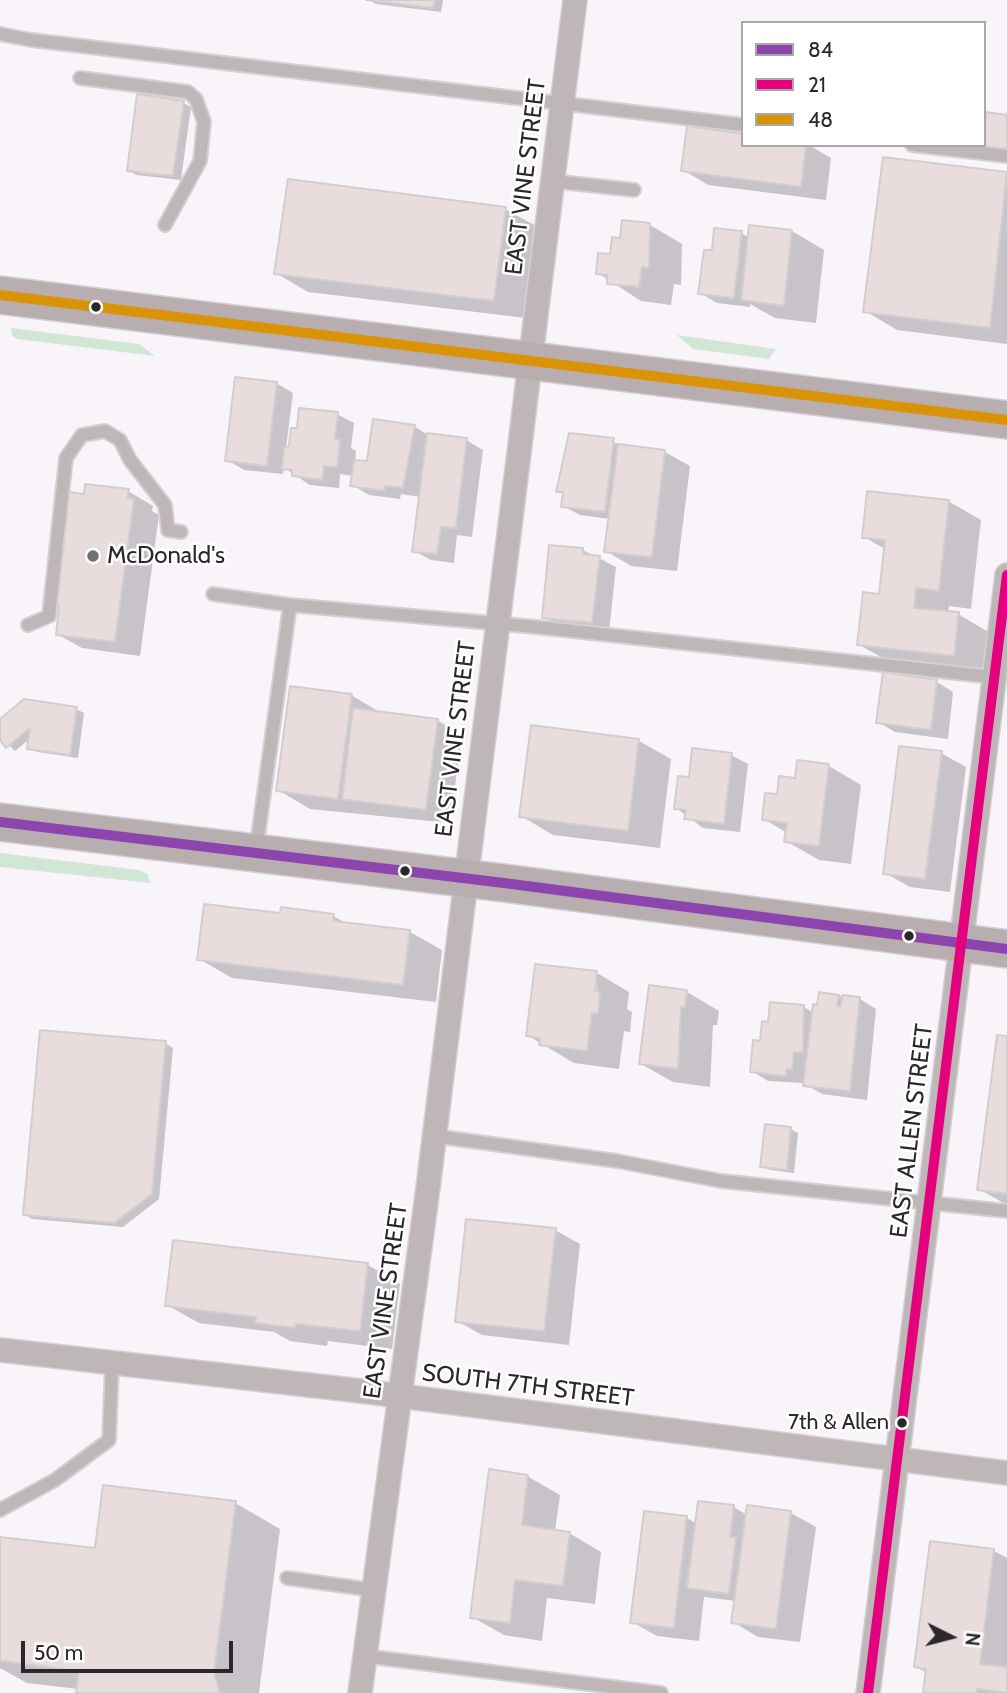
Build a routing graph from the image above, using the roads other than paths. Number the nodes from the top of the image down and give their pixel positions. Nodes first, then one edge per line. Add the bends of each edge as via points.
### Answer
1 (575, 0) edge
2 (0, 34) edge
3 (80, 78) dead end
4 (562, 104) junction
5 (741, 125) edge
6 (926, 147) edge
7 (1007, 156) edge
8 (552, 181) junction
9 (634, 190) dead end
10 (165, 225) dead end
11 (0, 295) edge
12 (530, 359) junction
13 (1007, 420) edge
14 (181, 532) dead end
15 (1007, 575) edge
16 (213, 594) dead end
17 (290, 605) junction
18 (497, 623) junction
19 (28, 625) dead end
20 (993, 677) junction
21 (0, 822) edge
22 (256, 854) junction
23 (464, 878) junction
24 (961, 942) junction
25 (1007, 948) edge
26 (434, 1136) junction
27 (930, 1202) junction
28 (1007, 1211) edge
29 (0, 1350) edge
30 (112, 1364) junction
31 (399, 1396) junction
32 (897, 1460) junction
33 (1007, 1473) edge
34 (0, 1510) edge
35 (287, 1578) dead end
36 (373, 1590) junction
37 (364, 1656) junction
38 (360, 1693) edge
39 (661, 1693) edge
40 (868, 1693) edge

1 - 4 street, EAST VINE STREET
2 - 4 lane
3 - 10 lane via 188,92 196,99 204,122 200,161
4 - 5 lane
4 - 8 street, EAST VINE STREET
6 - 7 lane
8 - 9 lane
8 - 12 street, EAST VINE STREET
11 - 12 main road
12 - 13 main road
12 - 18 street, EAST VINE STREET
14 - 19 lane via 168,530 165,505 120,440 105,431 82,435 66,458 48,616
15 - 20 street, EAST ALLEN STREET
16 - 17 lane
17 - 18 lane
17 - 22 lane
18 - 20 lane
18 - 23 street, EAST VINE STREET
20 - 24 street, EAST ALLEN STREET
21 - 22 main road
22 - 23 main road
23 - 24 main road
23 - 26 street, EAST VINE STREET
24 - 25 main road
24 - 27 street, EAST ALLEN STREET
26 - 27 lane via 617,1161 721,1181
26 - 31 street, EAST VINE STREET
27 - 28 lane
27 - 32 street, EAST ALLEN STREET
29 - 30 street, SOUTH 7TH STREET
30 - 31 street, SOUTH 7TH STREET
30 - 34 lane via 108,1440 55,1480
31 - 32 street, SOUTH 7TH STREET
31 - 36 street, EAST VINE STREET
32 - 33 street, SOUTH 7TH STREET
32 - 40 street, EAST ALLEN STREET
35 - 36 lane
36 - 37 street, EAST VINE STREET
37 - 38 street, EAST VINE STREET
37 - 39 lane

